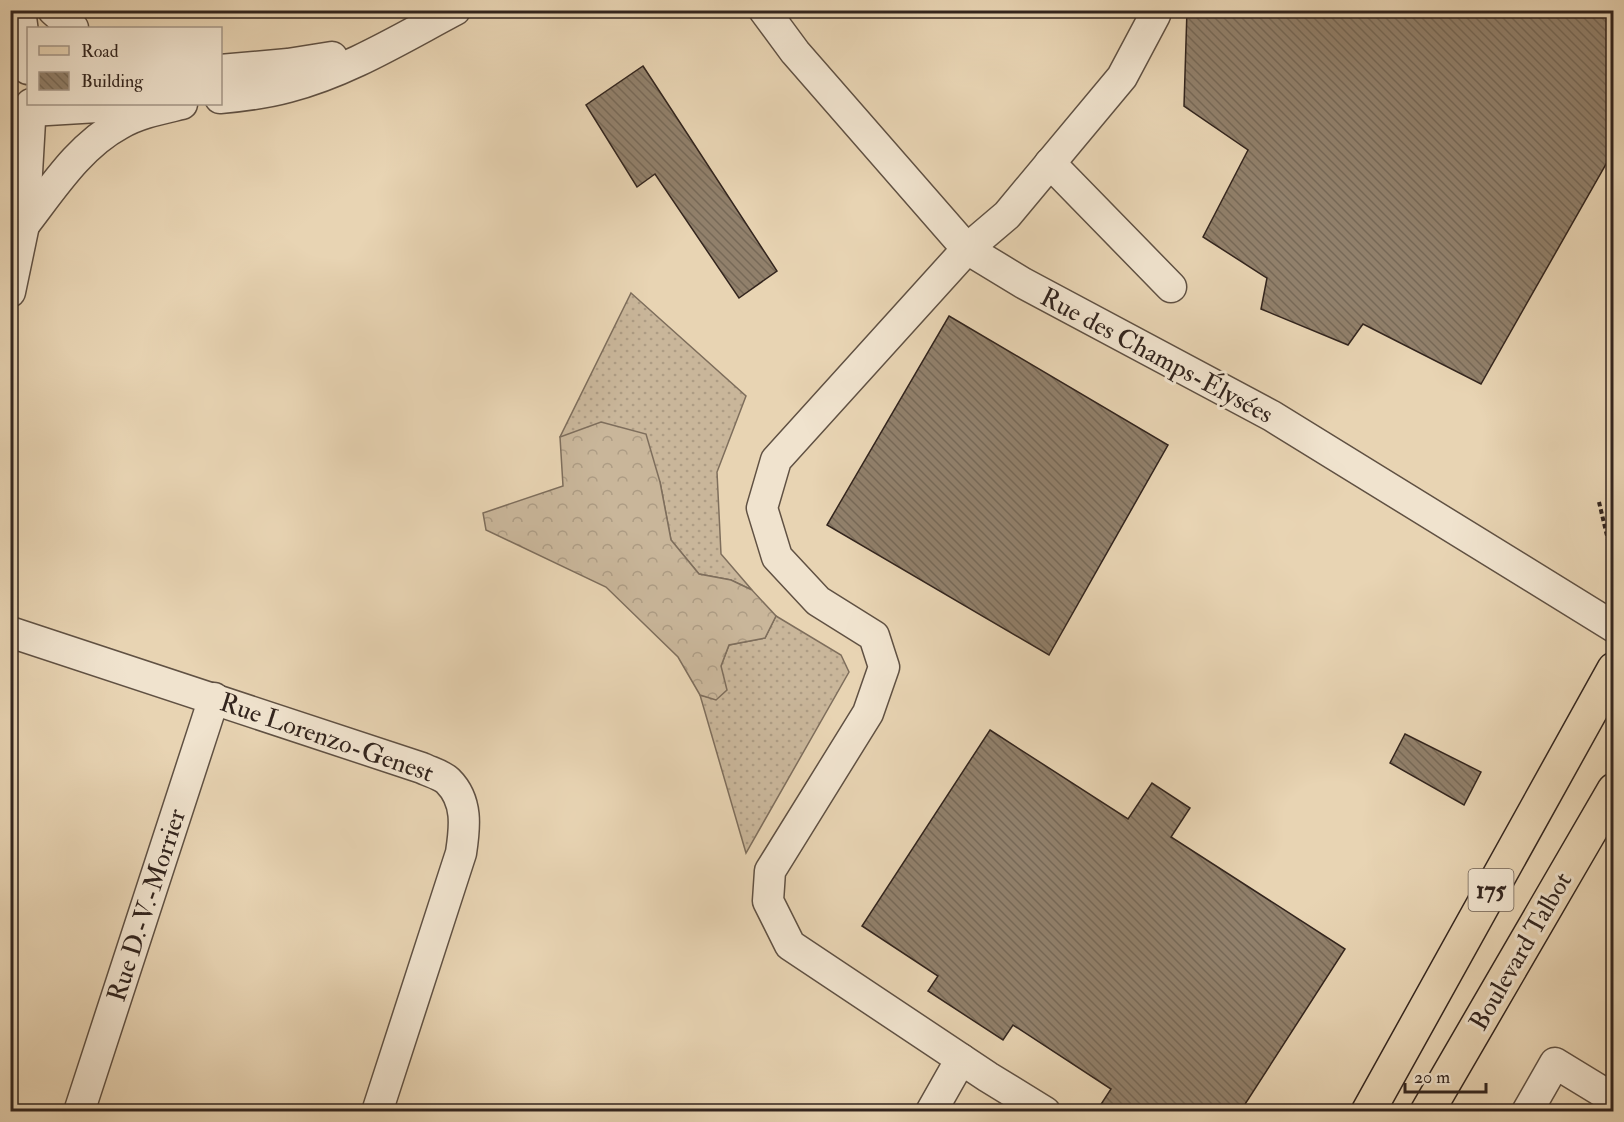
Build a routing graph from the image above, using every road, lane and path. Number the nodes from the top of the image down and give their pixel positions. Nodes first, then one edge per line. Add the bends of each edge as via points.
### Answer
1 (20, 10) edge
2 (53, 10) edge
3 (455, 10) edge
4 (764, 10) edge
5 (1155, 10) edge
6 (72, 27) edge
7 (391, 44) junction
8 (27, 62) edge
9 (222, 70) edge
10 (222, 99) edge
11 (118, 105) edge
12 (178, 105) edge
13 (31, 107) edge
14 (1050, 163) junction
15 (24, 225) junction
16 (967, 249) junction
17 (1171, 287) dead end
18 (10, 292) edge
19 (1599, 502) dead end
20 (1614, 565) edge
21 (1614, 627) edge
22 (10, 632) edge
23 (1614, 669) edge
24 (214, 698) junction
25 (1614, 790) edge
26 (961, 1059) junction
27 (1614, 1099) edge
28 (79, 1112) edge
29 (377, 1112) edge
30 (930, 1112) edge
31 (1045, 1112) edge
32 (1368, 1112) edge
33 (1427, 1112) edge
34 (1527, 1112) edge

1 - 8 street
2 - 6 street
3 - 7 street
4 - 16 street, Rue des Champs-Élysées via 795,52
5 - 14 street via 1122,77
7 - 9 street via 288,64
7 - 10 street via 290,87
11 - 13 street
12 - 15 street via 120,123 92,142
13 - 15 street
14 - 16 street via 1006,215
14 - 17 street
15 - 18 street
16 - 21 street, Rue des Champs-Élysées via 1272,416
16 - 26 street via 776,460 762,508 777,556 818,601 874,636 884,667 868,713 770,871 768,901 790,945
19 - 20 path
22 - 24 street, Rue Lorenzo-Genest
23 - 32 main road, Boulevard Talbot / 175
24 - 28 street, Rue D.-V.-Morrier
24 - 29 street, Rue Lorenzo-Genest via 422,768 447,780 460,798 466,823 461,853
25 - 33 main road, Boulevard Talbot / 175
26 - 30 street
26 - 31 street
27 - 34 street via 1556,1063

